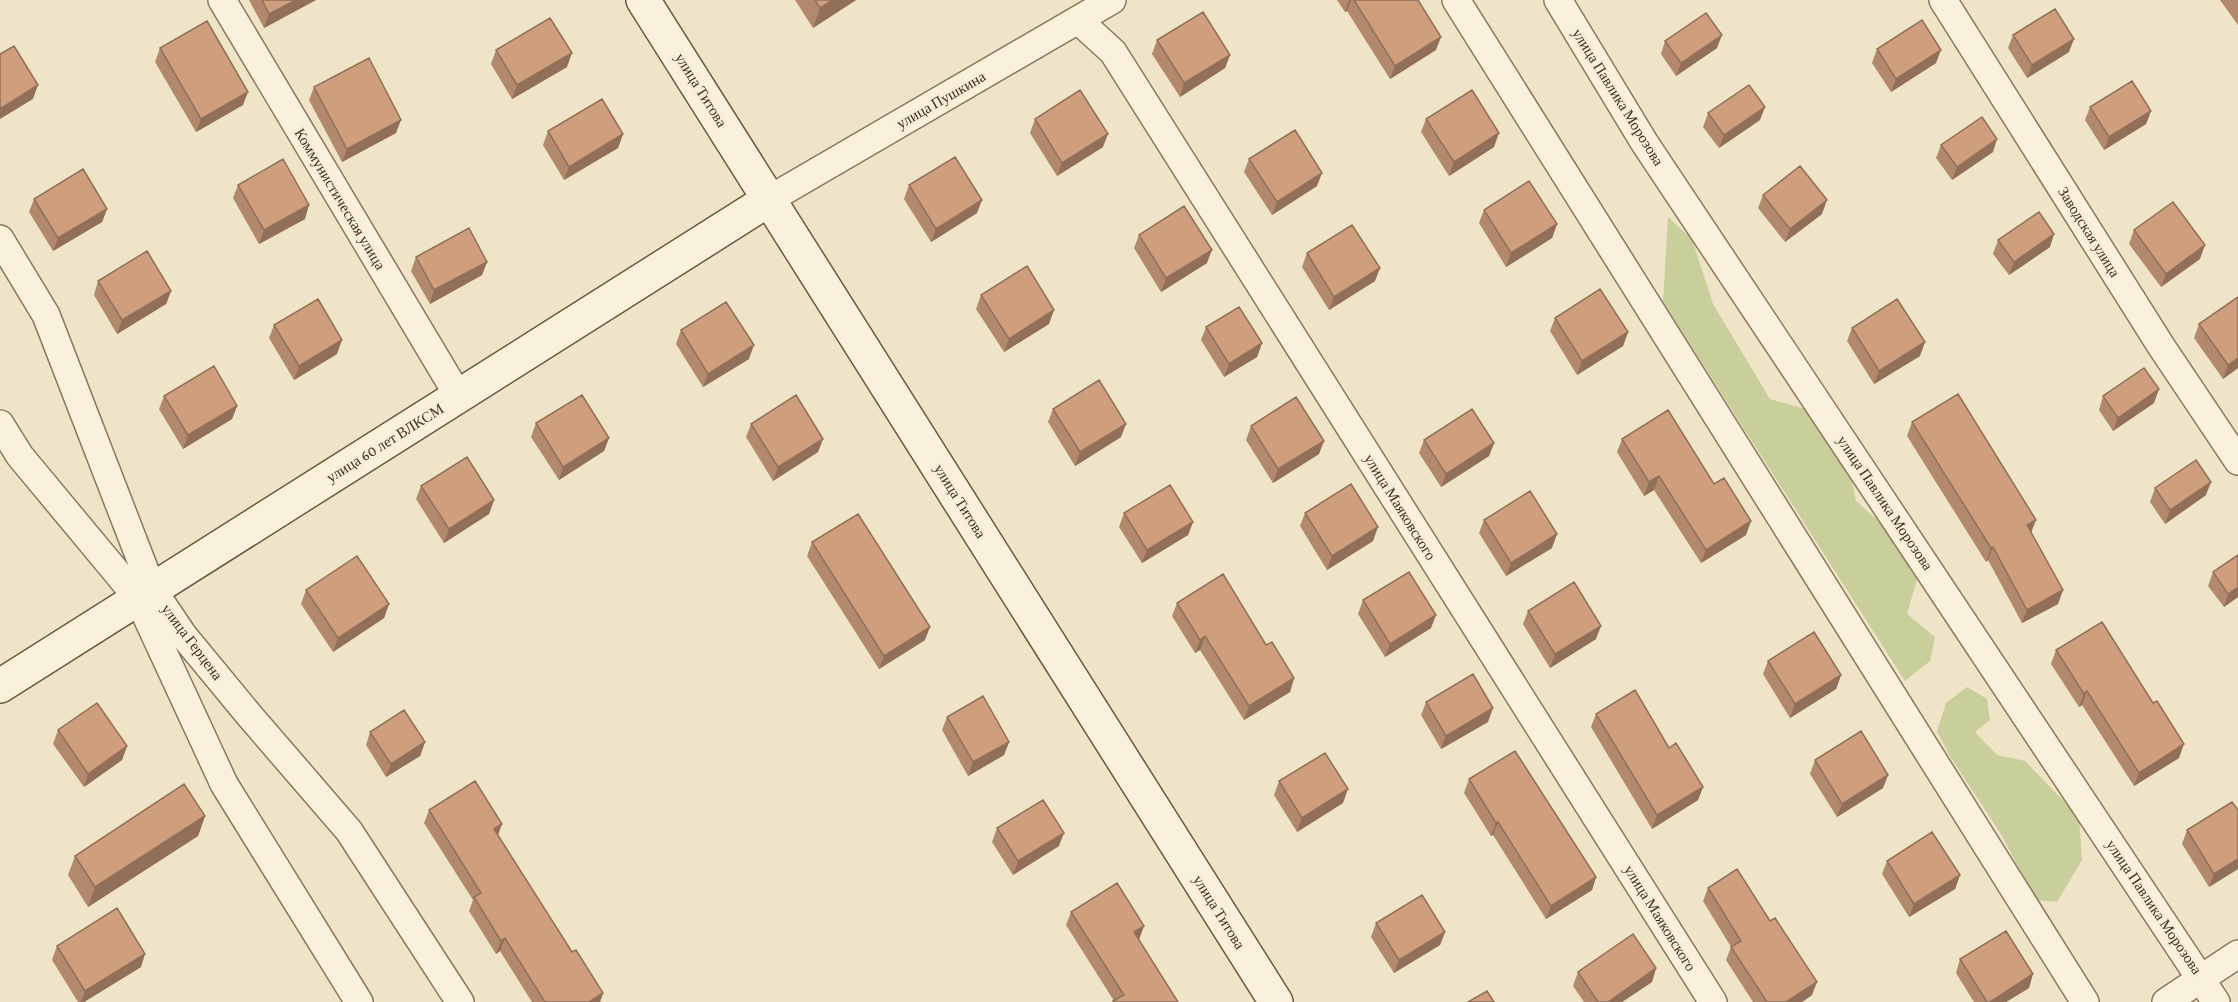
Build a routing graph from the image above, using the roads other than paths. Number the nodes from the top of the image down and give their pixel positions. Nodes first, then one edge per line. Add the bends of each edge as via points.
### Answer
1 (222, 0) edge
2 (644, 0) edge
3 (1112, 0) edge
4 (1456, 0) edge
5 (1558, 0) edge
6 (1943, 0) edge
7 (1078, 21) junction
8 (770, 199) junction
9 (0, 239) edge
10 (459, 397) junction
11 (0, 424) edge
12 (2238, 461) edge
13 (145, 594) junction
14 (0, 686) edge
15 (2238, 954) edge
16 (2202, 978) junction
17 (359, 1002) edge
18 (460, 1002) edge
19 (1276, 1002) edge
20 (1713, 1002) edge
21 (2085, 1002) edge
22 (2166, 1002) edge
23 (2217, 1002) edge

1 - 10 street, Коммунистическая улица
2 - 8 main road, улица Титова
3 - 7 street, улица Пушкина
4 - 21 street
5 - 16 street, улица Павлика Морозова via 1644,142
6 - 12 street, Заводская улица
7 - 8 street, улица Пушкина
7 - 20 street, улица Маяковского via 1113,52
8 - 10 main road, улица 60 лет ВЛКСМ
8 - 19 main road, улица Титова
9 - 13 street, улица Герцена via 46,315
10 - 13 main road, улица 60 лет ВЛКСМ
11 - 13 street, улица Герцена via 20,456
13 - 14 main road, улица 60 лет ВЛКСМ
13 - 17 street, улица Герцена via 224,784
13 - 18 street, улица Герцена via 349,831
15 - 16 street
16 - 22 street
16 - 23 street, улица Павлика Морозова

